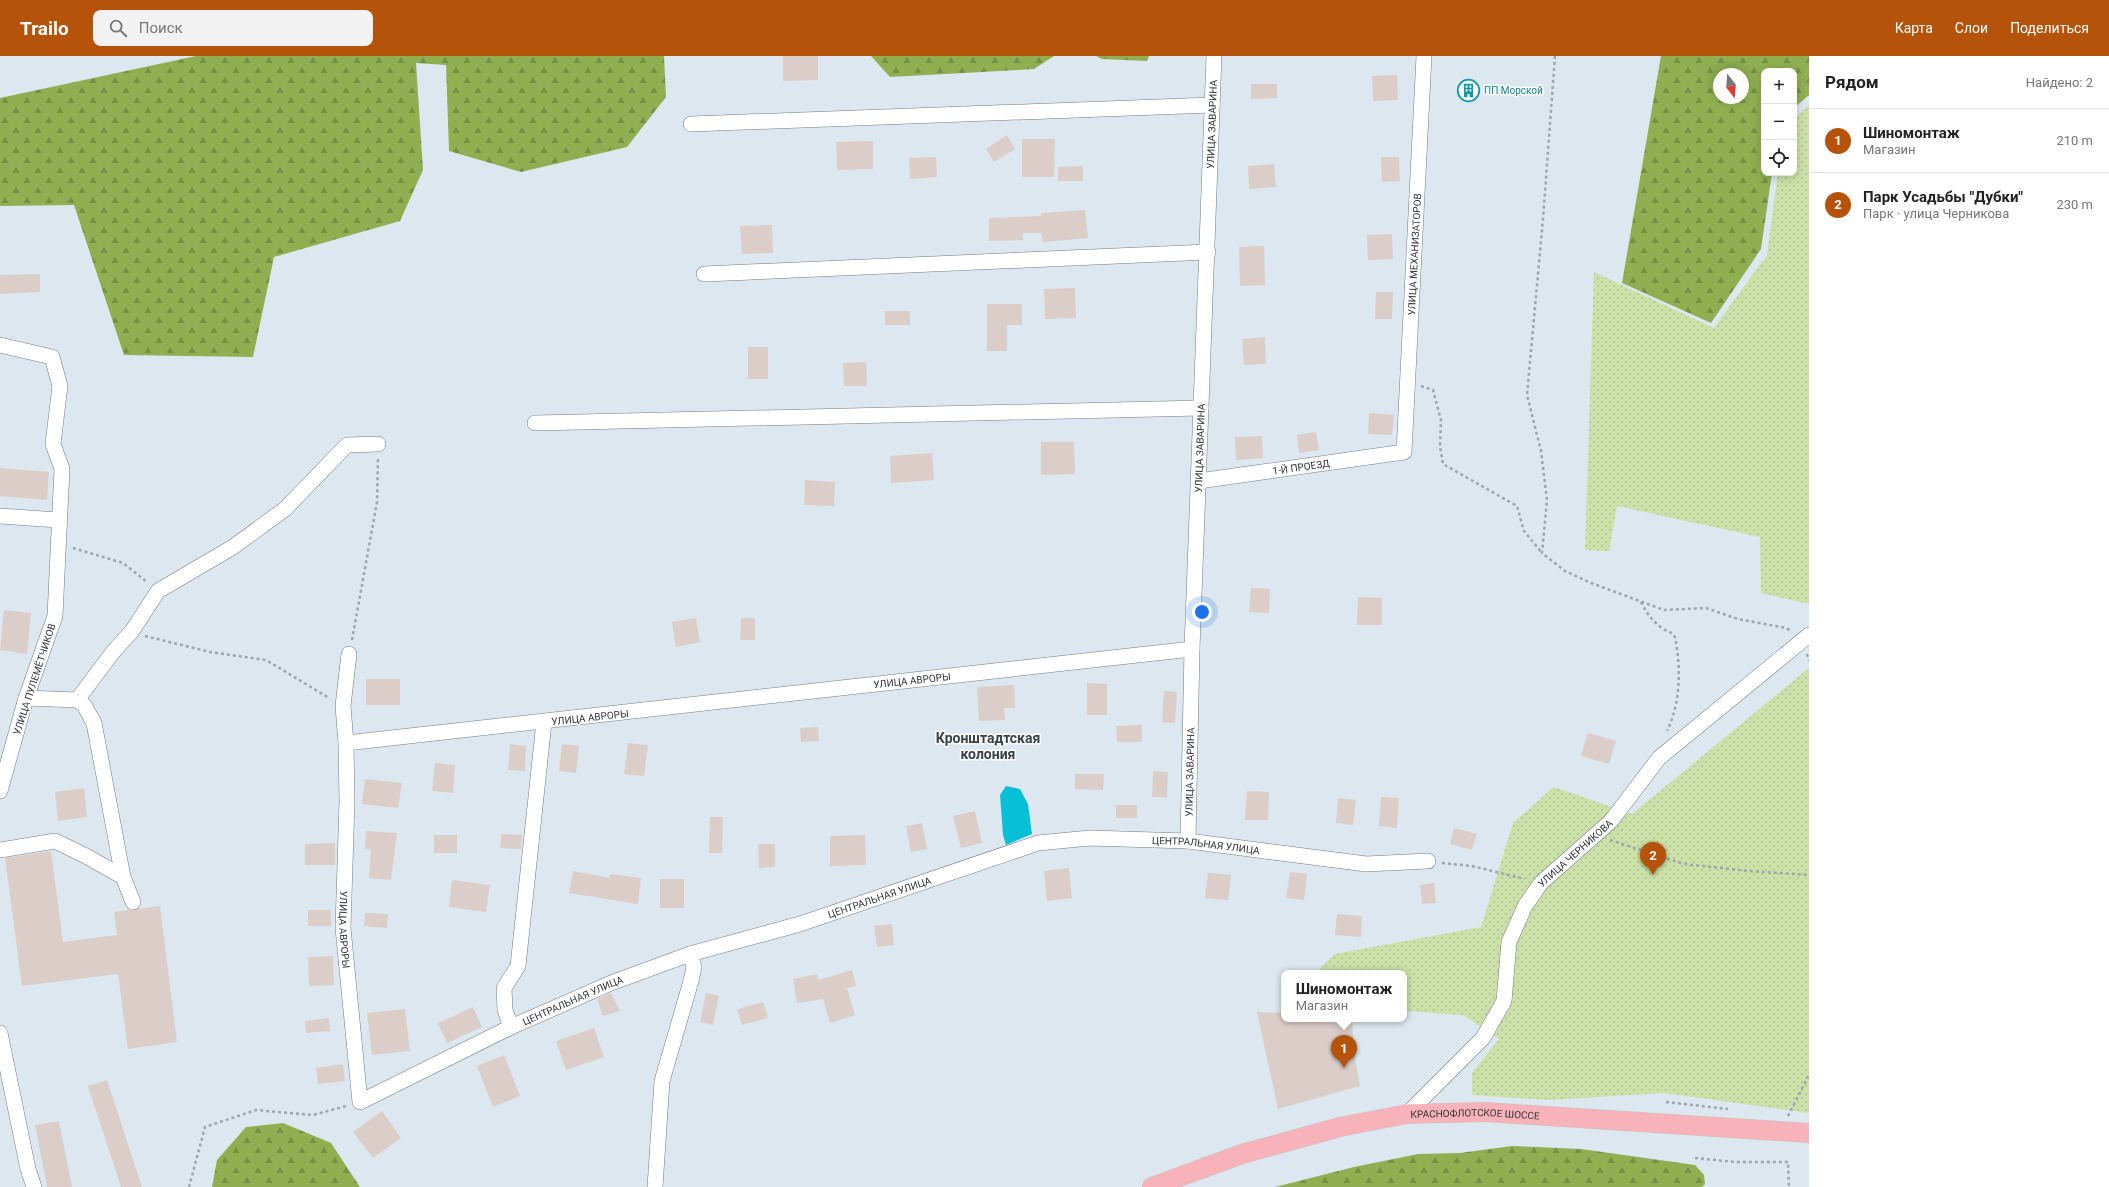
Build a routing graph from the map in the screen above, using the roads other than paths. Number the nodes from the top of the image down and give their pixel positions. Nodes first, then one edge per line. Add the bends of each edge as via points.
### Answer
1 (1214, 56) edge
2 (1424, 56) edge
3 (1212, 105) junction
4 (690, 124) dead end
5 (1208, 252) junction
6 (704, 274) dead end
7 (0, 345) edge
8 (1201, 408) junction
9 (535, 423) dead end
10 (378, 444) road end
11 (1404, 452) joint
12 (1199, 481) junction
13 (0, 516) edge
14 (58, 520) junction
15 (1805, 638) edge
16 (1192, 649) junction
17 (349, 654) road end
18 (26, 698) junction
19 (77, 700) junction
20 (544, 722) junction
21 (346, 743) junction
22 (0, 791) edge
23 (1188, 841) junction
24 (0, 850) edge
25 (1428, 861) road end
26 (123, 877) junction
27 (133, 902) dead end
28 (690, 954) junction
29 (512, 1027) junction
30 (0, 1033) edge
31 (360, 1102) joint
32 (1407, 1114) junction
33 (1809, 1133) edge
34 (34, 1187) edge
35 (654, 1187) edge
36 (1152, 1187) edge

1 - 3 street, УЛИЦА ЗАВАРИНА
2 - 11 street, УЛИЦА МЕХАНИЗАТОРОВ
3 - 4 street
3 - 5 street, УЛИЦА ЗАВАРИНА
5 - 6 street
5 - 8 street, УЛИЦА ЗАВАРИНА
7 - 14 street, УЛИЦА ПУЛЕМЁТЧИКОВ via 52,357 60,386 53,444 62,469
8 - 9 street
8 - 12 street, УЛИЦА ЗАВАРИНА
10 - 19 street via 348,445 285,509 233,547 158,591 132,631
11 - 12 street, 1-Й ПРОЕЗД
12 - 16 street, УЛИЦА ЗАВАРИНА
13 - 14 street
14 - 18 street, УЛИЦА ПУЛЕМЁТЧИКОВ via 55,616
15 - 32 street, УЛИЦА ЧЕРНИКОВА via 1658,758 1611,821 1541,883 1525,906 1509,942 1504,1001 1483,1038
16 - 20 street, УЛИЦА АВРОРЫ
16 - 23 street, УЛИЦА ЗАВАРИНА
17 - 21 street via 343,706
18 - 19 street
18 - 22 street, УЛИЦА ПУЛЕМЁТЧИКОВ
19 - 26 street via 84,705 94,724
20 - 21 street, УЛИЦА АВРОРЫ
20 - 29 street via 518,966 504,988 504,1010
21 - 31 street, УЛИЦА АВРОРЫ via 343,928
23 - 25 street, ЦЕНТРАЛЬНАЯ УЛИЦА via 1366,864
23 - 28 street, ЦЕНТРАЛЬНАЯ УЛИЦА via 1090,838 1038,843 800,924
24 - 26 street via 55,841
26 - 27 street
28 - 29 street, ЦЕНТРАЛЬНАЯ УЛИЦА via 611,983
28 - 35 street via 694,967 691,981 662,1081
29 - 31 street, ЦЕНТРАЛЬНАЯ УЛИЦА
30 - 34 street
32 - 33 main road, КРАСНОФЛОТСКОЕ ШОССЕ via 1485,1112
32 - 36 main road, КРАСНОФЛОТСКОЕ ШОССЕ via 1340,1127 1242,1154

